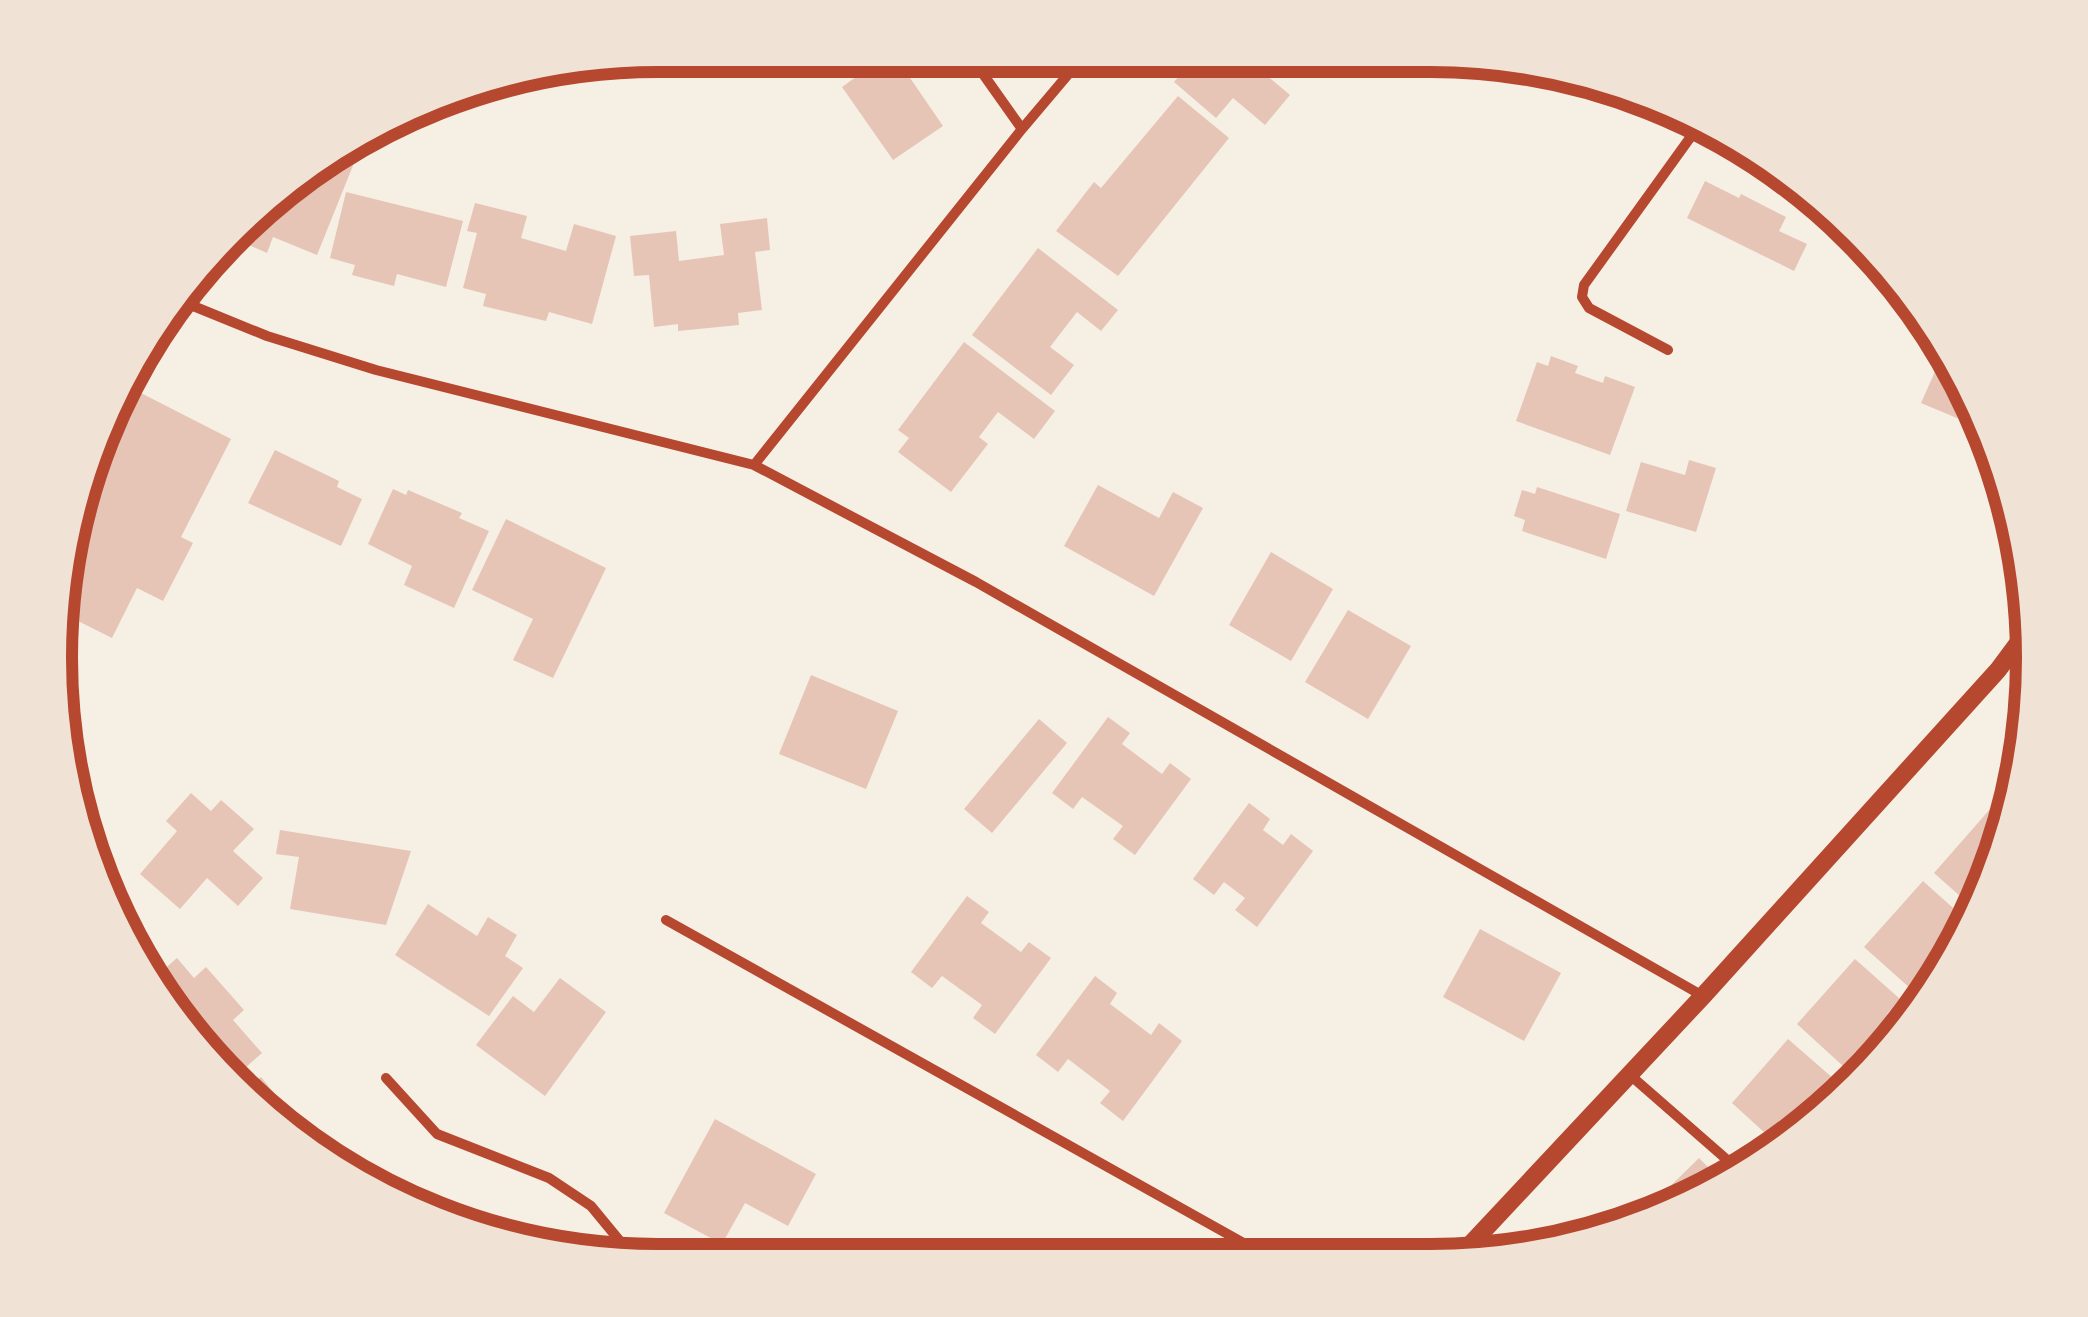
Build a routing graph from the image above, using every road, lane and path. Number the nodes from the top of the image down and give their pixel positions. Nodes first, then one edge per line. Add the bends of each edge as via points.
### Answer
1 (982, 72) edge
2 (1070, 72) edge
3 (1022, 129) junction
4 (1692, 135) edge
5 (192, 305) edge
6 (1668, 350) dead end
7 (754, 464) junction
8 (2015, 647) edge
9 (666, 920) dead end
10 (1703, 996) junction
11 (1630, 1075) junction
12 (386, 1078) dead end
13 (1729, 1162) edge
14 (622, 1243) edge
15 (1471, 1243) edge
16 (1245, 1244) edge

1 - 3 street
2 - 3 street
3 - 7 street
4 - 6 street via 1584,285 1582,297 1589,308
5 - 7 street via 376,370
7 - 10 street via 976,582
8 - 10 street
9 - 16 street
10 - 11 street
11 - 13 street
11 - 15 street
12 - 14 street via 437,1134 549,1178 591,1206

